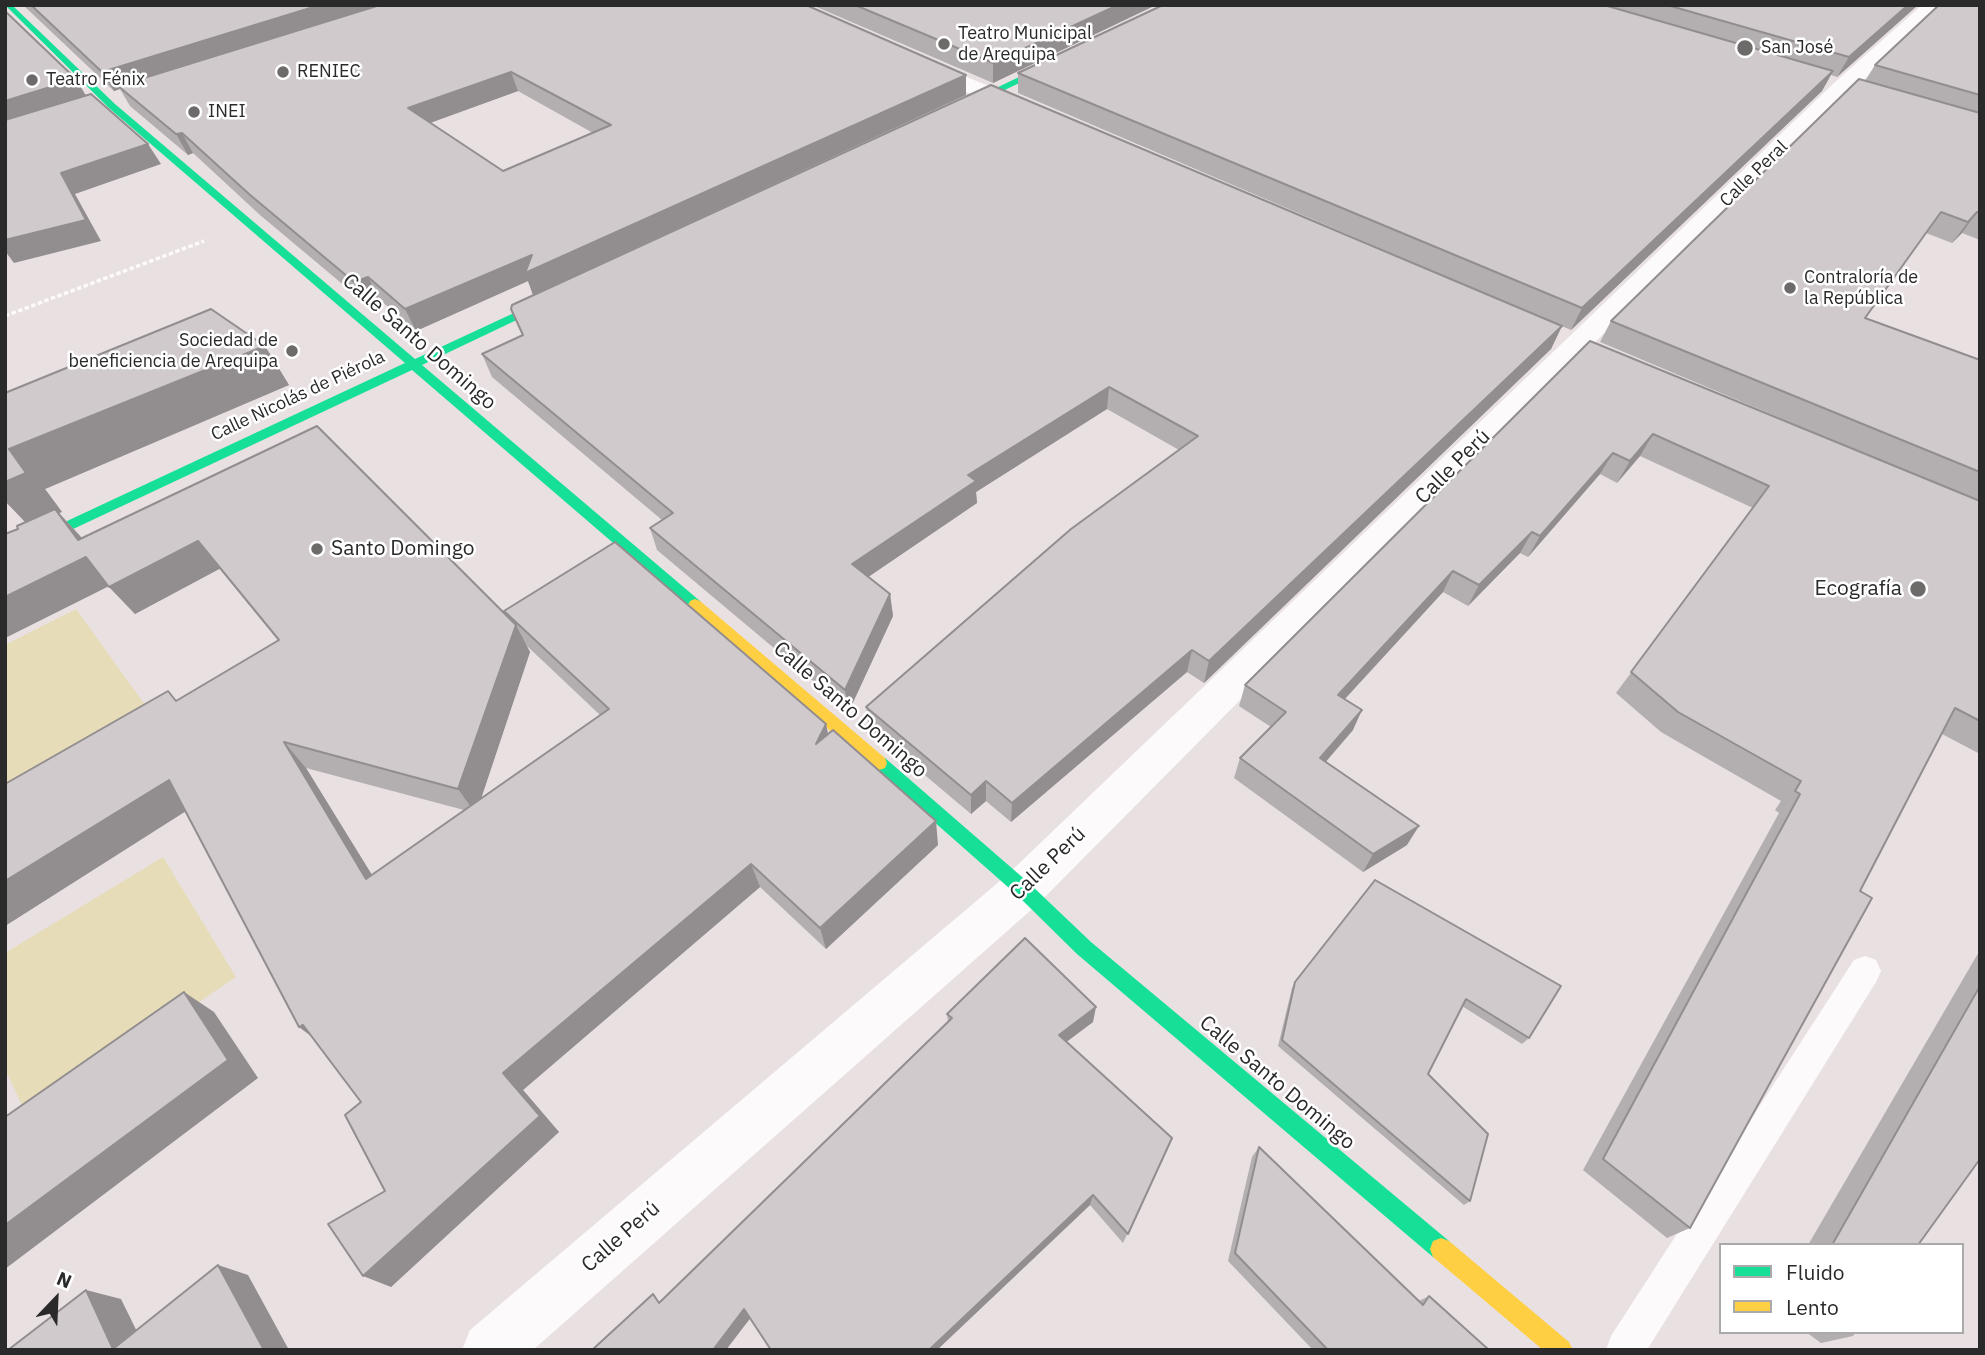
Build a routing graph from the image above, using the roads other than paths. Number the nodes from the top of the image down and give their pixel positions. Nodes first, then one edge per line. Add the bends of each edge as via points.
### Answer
1 (7, 5) edge
2 (1934, 5) edge
3 (892, 51) edge
4 (1077, 53) edge
5 (1832, 85) junction
6 (989, 94) junction
7 (136, 95) edge
8 (1869, 96) edge
9 (110, 103) junction
10 (84, 111) edge
11 (939, 118) edge
12 (1052, 121) edge
13 (575, 289) edge
14 (1576, 345) joint
15 (411, 364) junction
16 (5, 556) edge
17 (1023, 889) junction
18 (1865, 971) dead end
19 (490, 1350) edge
20 (1561, 1350) edge
21 (1625, 1350) edge

1 - 9 street, Calle Santo Domingo
2 - 5 street, Calle Peral
3 - 6 street
4 - 6 street
5 - 8 street
5 - 14 street, Calle Peral
6 - 11 street
6 - 12 street
7 - 9 street
9 - 10 street
9 - 15 street, Calle Santo Domingo
13 - 15 street, Calle Nicolás de Piérola
14 - 17 street, Calle Perú
15 - 16 street, Calle Nicolás de Piérola
15 - 17 street, Calle Santo Domingo
17 - 19 street, Calle Perú
17 - 20 street, Calle Santo Domingo via 1084,948
18 - 21 lane

